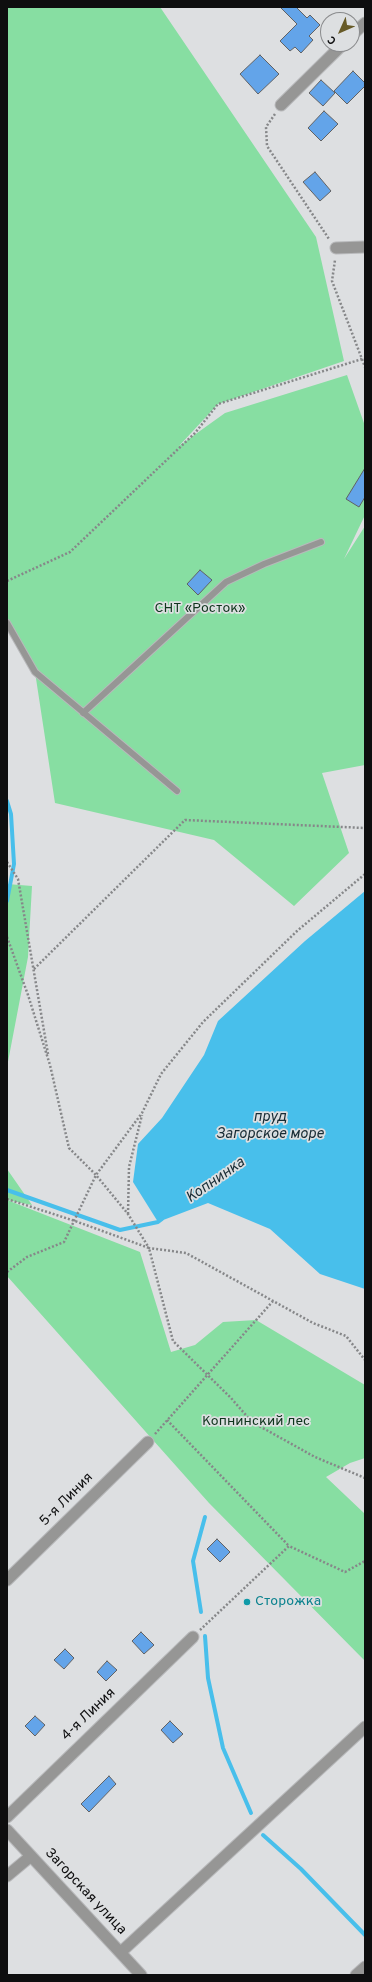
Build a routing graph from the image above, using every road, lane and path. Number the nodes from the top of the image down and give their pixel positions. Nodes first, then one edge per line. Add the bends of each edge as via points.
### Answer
1 (335, 52) edge
2 (281, 105) joint
3 (365, 247) edge
4 (336, 248) junction
5 (362, 359) junction
6 (365, 367) edge
7 (321, 542) dead end
8 (7, 581) edge
9 (7, 623) edge
10 (83, 713) junction
11 (177, 791) dead end
12 (365, 828) edge
13 (7, 862) edge
14 (365, 874) edge
15 (7, 937) edge
16 (34, 969) junction
17 (50, 1065) junction
18 (142, 1113) junction
19 (96, 1175) junction
20 (7, 1199) edge
21 (128, 1214) junction
22 (75, 1220) junction
23 (150, 1248) junction
24 (7, 1272) edge
25 (273, 1301) junction
26 (365, 1360) edge
27 (207, 1375) junction
28 (167, 1420) junction
29 (148, 1442) joint
30 (365, 1478) edge
31 (289, 1546) junction
32 (365, 1560) edge
33 (7, 1580) edge
34 (193, 1637) joint
35 (365, 1727) edge
36 (7, 1817) edge
37 (7, 1830) edge
38 (31, 1856) junction
39 (7, 1876) edge
40 (120, 1952) junction
41 (365, 1967) edge
42 (142, 1975) edge
43 (356, 1975) edge

1 - 2 street
2 - 4 path via 266,127 267,146
3 - 4 street
4 - 5 path via 332,282
5 - 6 path
5 - 8 path via 218,404 195,433 70,552
7 - 10 lane via 226,582
9 - 10 lane via 35,672
10 - 11 lane
12 - 16 path via 185,820
13 - 16 path via 18,879
14 - 18 path via 297,931 203,1022 161,1074
15 - 17 path
16 - 17 path
17 - 19 path via 69,1148
18 - 19 path
18 - 21 path via 129,1167
19 - 21 path
19 - 22 path
20 - 22 path
21 - 23 path
22 - 23 path
22 - 24 path via 64,1242 27,1257
23 - 25 path via 186,1253
23 - 27 path via 173,1341
25 - 26 path via 313,1323 346,1336
25 - 27 path
27 - 28 path
27 - 30 path via 252,1422 315,1457
28 - 29 path
28 - 31 path
29 - 33 street, 5-я Линия
31 - 32 path via 345,1572
31 - 34 path
34 - 36 street, 4-я Линия
35 - 40 street
37 - 38 street, Загорская улица
38 - 39 street
38 - 40 street, Загорская улица
40 - 42 street, Загорская улица
41 - 43 street

